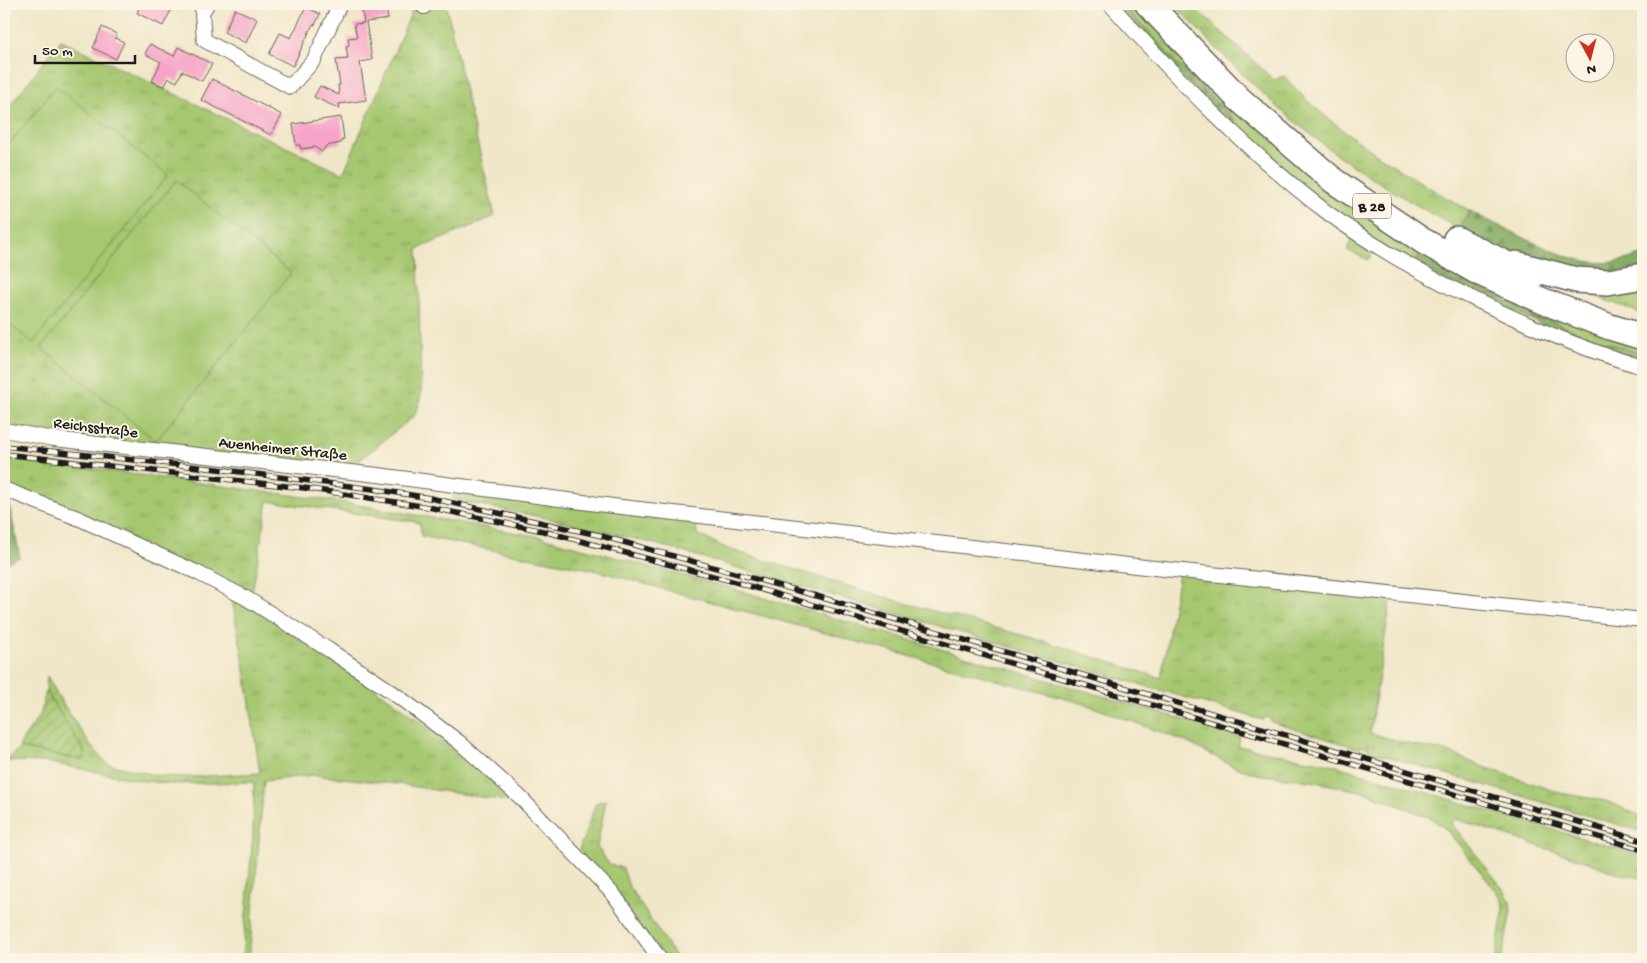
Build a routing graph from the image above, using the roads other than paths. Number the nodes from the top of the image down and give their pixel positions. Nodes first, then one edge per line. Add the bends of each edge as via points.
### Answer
1 (207, 4) edge
2 (340, 4) edge
3 (1110, 4) edge
4 (1148, 4) edge
5 (1167, 4) edge
6 (1479, 252) junction
7 (1643, 276) edge
8 (1643, 321) edge
9 (1643, 337) edge
10 (1643, 366) edge
11 (4, 430) edge
12 (184, 454) joint
13 (4, 489) edge
14 (1643, 620) edge
15 (660, 959) edge

1 - 2 street via 202,13 204,40 290,87 314,60
3 - 10 street via 1230,130 1346,225 1432,279 1528,326 1610,358
4 - 9 highway, B 28 via 1246,105 1334,180 1424,241 1480,273 1543,301
5 - 6 highway, B 28 via 1248,86 1345,169
6 - 7 highway via 1576,280 1608,282
6 - 8 highway, B 28 via 1554,288
11 - 12 street, Reichsstraße
12 - 14 street, Auenheimer Straße via 378,474 613,506 1145,567
13 - 15 street via 80,519 196,572 329,650 392,692 458,742 520,797 614,895

